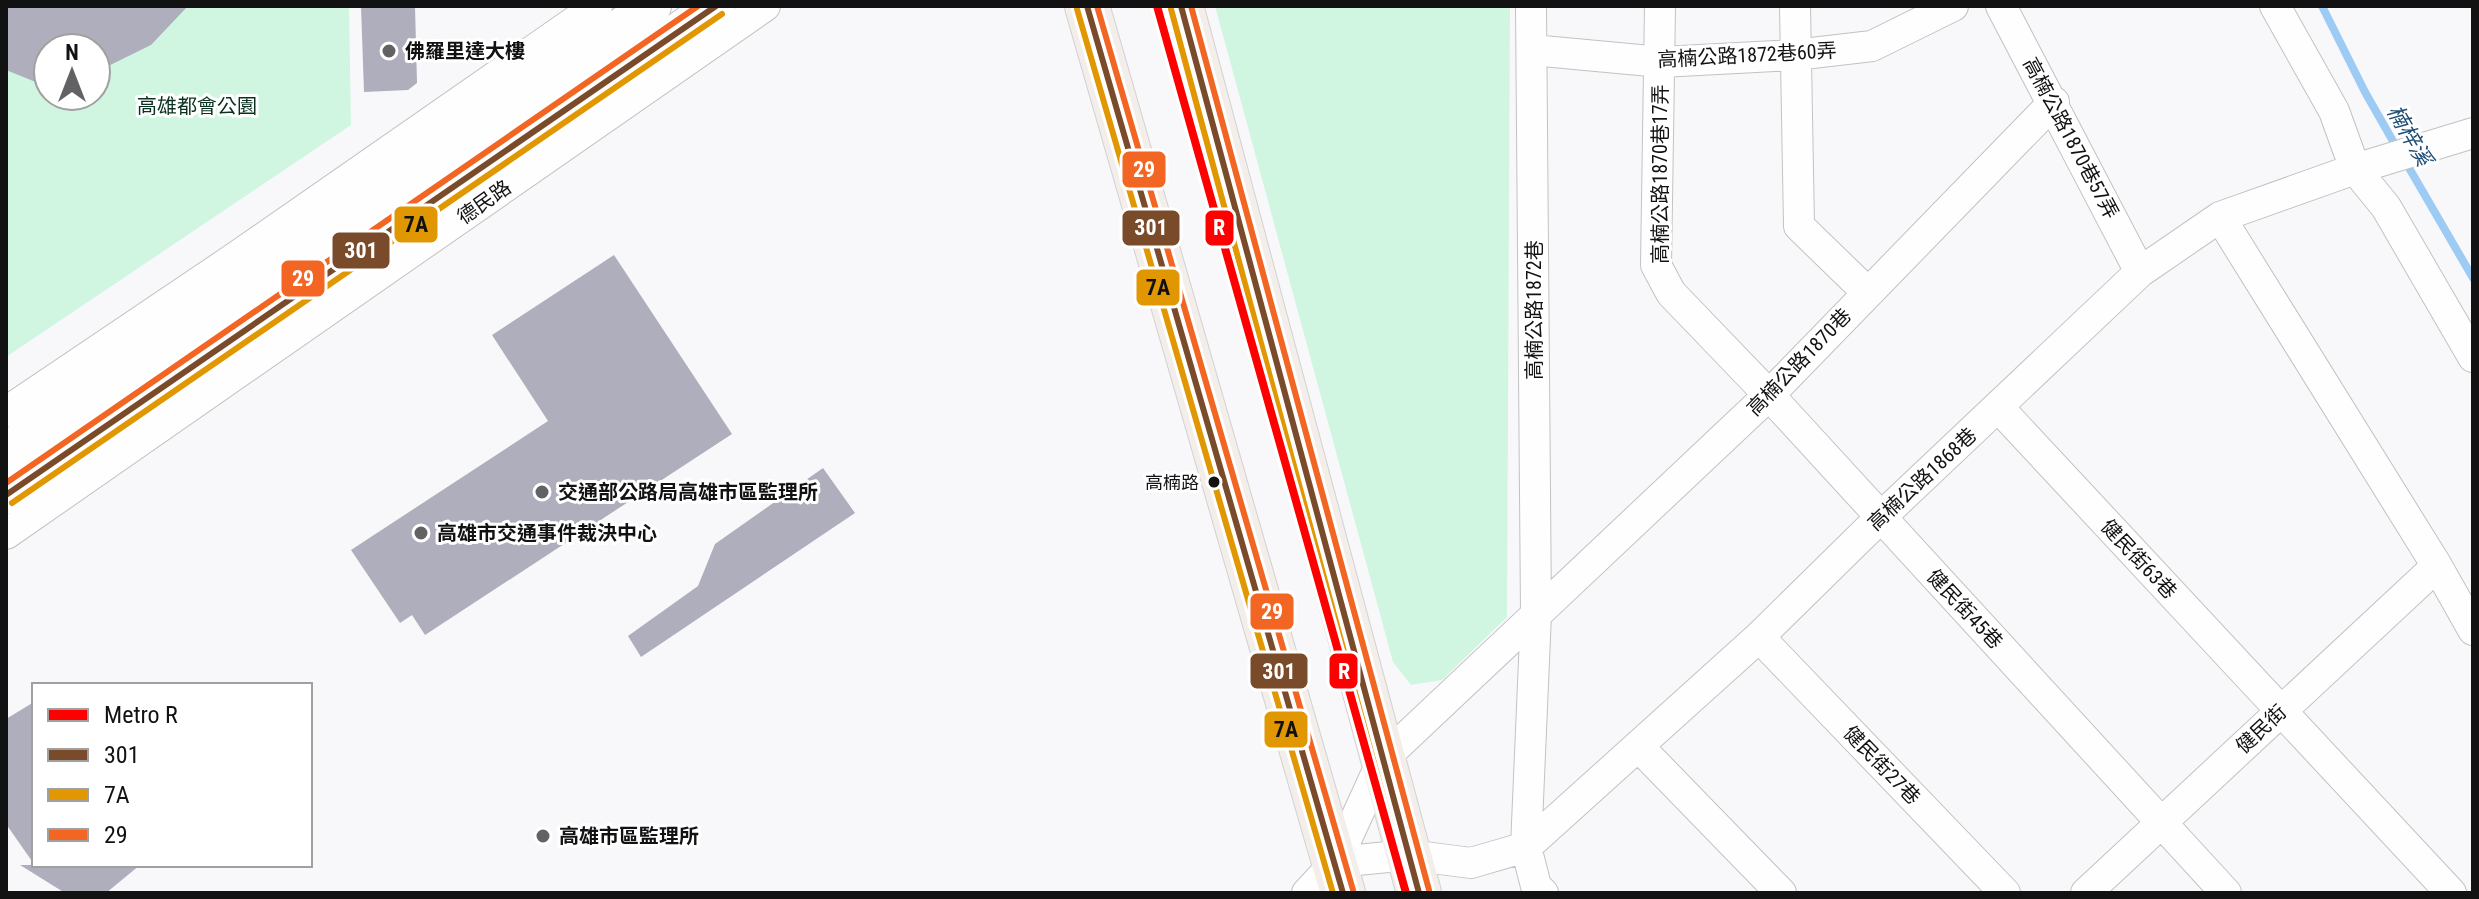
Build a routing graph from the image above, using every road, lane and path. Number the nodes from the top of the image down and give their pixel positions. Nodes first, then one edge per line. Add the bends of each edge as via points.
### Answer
1 (597, 6) edge
2 (652, 6) edge
3 (716, 6) edge
4 (765, 6) edge
5 (1087, 6) edge
6 (1181, 6) edge
7 (1531, 6) edge
8 (1660, 6) edge
9 (1795, 6) edge
10 (1953, 6) edge
11 (2001, 6) edge
12 (2275, 6) edge
13 (1532, 50) junction
14 (1795, 55) junction
15 (1661, 62) junction
16 (2054, 102) junction
17 (2473, 133) edge
18 (2355, 169) junction
19 (2220, 217) junction
20 (2140, 272) junction
21 (1867, 292) junction
22 (255, 303) junction
23 (2473, 357) edge
24 (1769, 395) junction
25 (1998, 407) junction
26 (6, 412) edge
27 (6, 452) edge
28 (6, 495) edge
29 (1880, 518) junction
30 (6, 534) edge
31 (2437, 566) junction
32 (1536, 614) junction
33 (2473, 630) edge
34 (1759, 637) junction
35 (2280, 712) junction
36 (1638, 746) junction
37 (1383, 759) junction
38 (2162, 822) junction
39 (1526, 847) junction
40 (1414, 874) edge
41 (1329, 883) edge
42 (1539, 890) edge
43 (1781, 893) edge
44 (2005, 893) edge
45 (2086, 893) edge
46 (2226, 893) edge
47 (2451, 893) edge

1 - 22 street, 德民路
2 - 22 street, 德民路
3 - 22 street, 德民路
4 - 22 street, 德民路
5 - 41 main road
6 - 37 main road
7 - 13 street, 高楠公路1872巷
8 - 15 street, 高楠公路1870巷17弄
9 - 14 street
10 - 14 street, 高楠公路1872巷60弄 via 1872,46
11 - 16 street, 高楠公路1870巷57弄
12 - 18 street via 2334,111
13 - 15 street, 高楠公路1872巷60弄
13 - 32 street, 高楠公路1872巷
14 - 15 street, 高楠公路1872巷60弄
14 - 21 street via 1799,226
15 - 24 street, 高楠公路1870巷17弄 via 1656,265 1671,293
16 - 20 street, 高楠公路1870巷57弄
16 - 21 street, 高楠公路1870巷
17 - 18 street, 高楠公路1868巷
18 - 19 street, 高楠公路1868巷
18 - 23 street via 2386,207
19 - 20 street, 高楠公路1868巷
19 - 31 street
20 - 25 street, 高楠公路1868巷
21 - 24 street, 高楠公路1870巷
22 - 26 street, 德民路
22 - 27 street, 德民路
22 - 28 street, 德民路
22 - 30 street, 德民路
24 - 29 street, 健民街45巷
24 - 32 street, 高楠公路1870巷
25 - 29 street, 高楠公路1868巷
25 - 35 street, 健民街63巷
29 - 34 street, 高楠公路1868巷
29 - 38 street, 健民街45巷
31 - 33 street
31 - 35 street, 健民街
32 - 37 street, 高楠公路1870巷
32 - 39 street, 高楠公路1872巷
34 - 36 street, 高楠公路1868巷
34 - 44 street, 健民街27巷
35 - 38 street, 健民街
35 - 47 street, 健民街63巷
36 - 39 street, 高楠公路1868巷
36 - 43 street
37 - 40 main road
37 - 41 street
38 - 45 street, 健民街
38 - 46 street, 健民街45巷
39 - 40 street
39 - 42 street, 高楠公路1872巷
40 - 41 street

